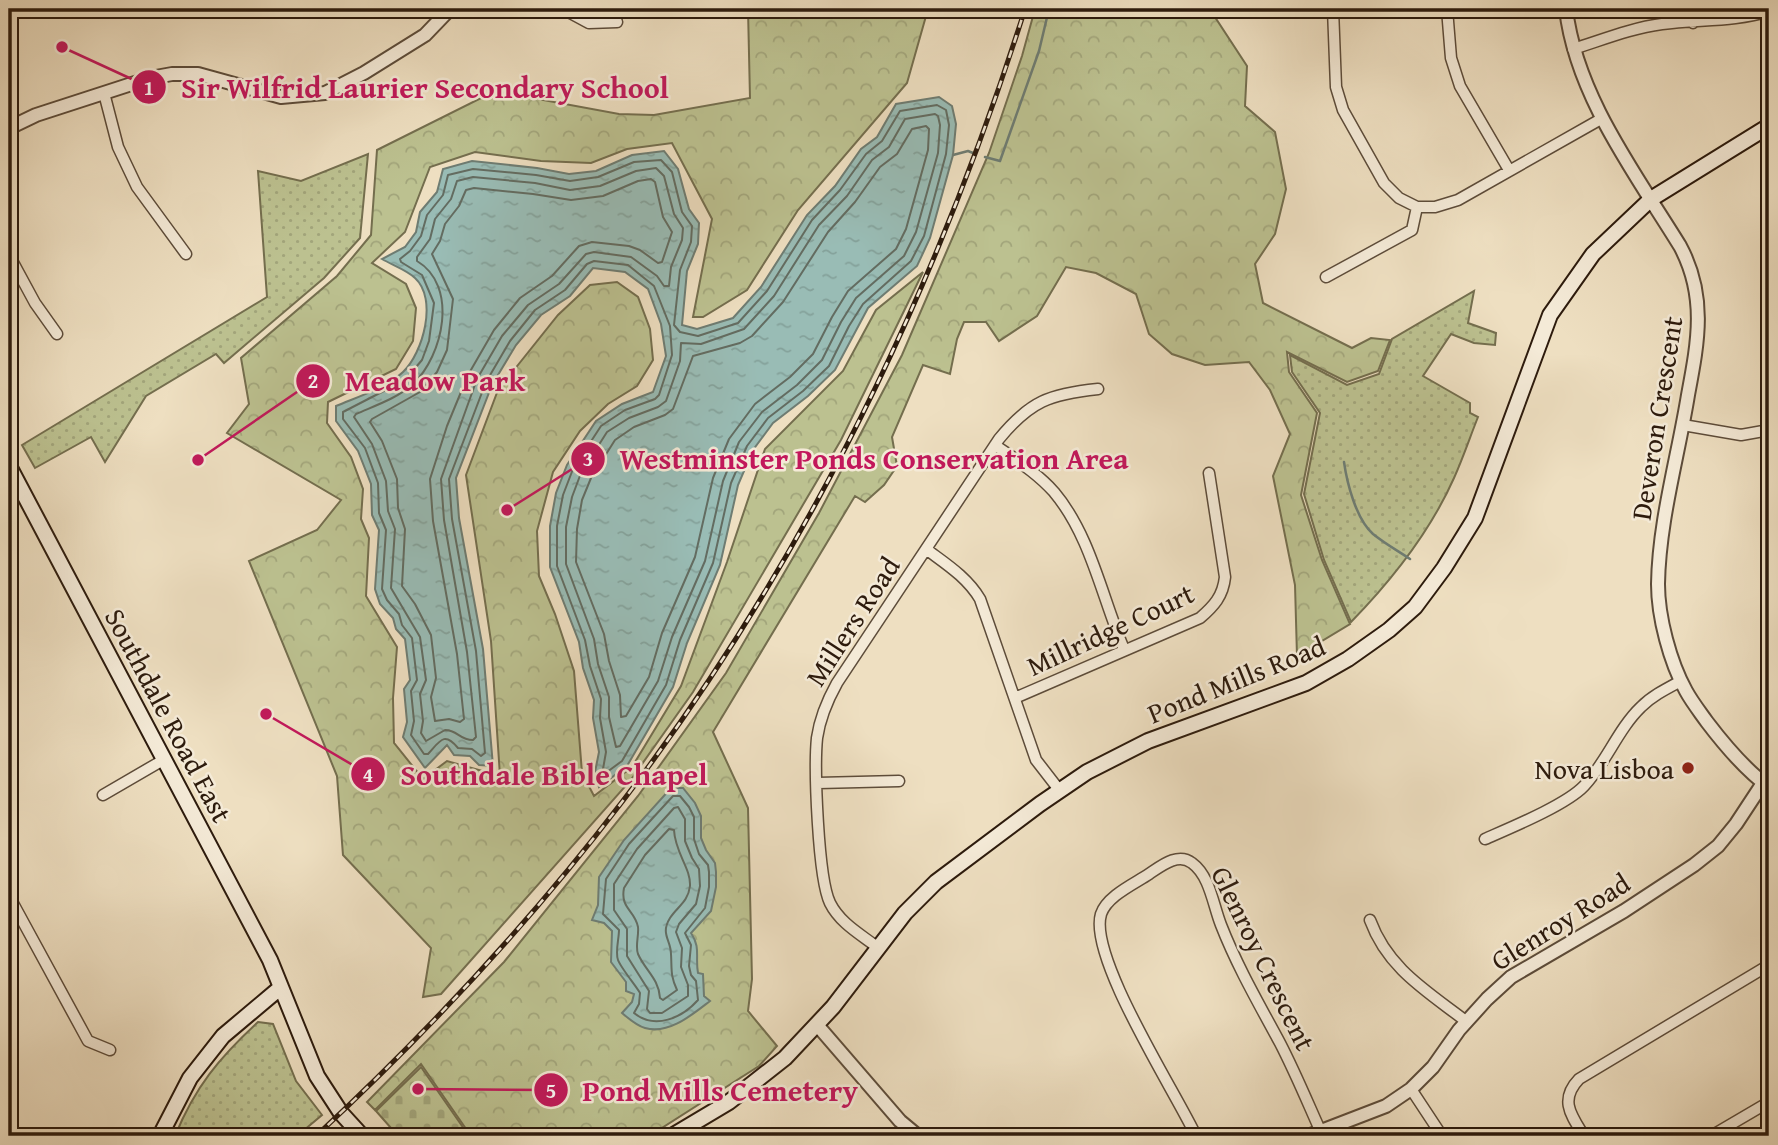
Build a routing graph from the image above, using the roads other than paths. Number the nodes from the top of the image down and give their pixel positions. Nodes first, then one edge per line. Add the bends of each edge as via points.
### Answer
1 (450, 9) edge
2 (563, 9) edge
3 (1334, 9) edge
4 (1447, 9) edge
5 (1566, 9) edge
6 (1693, 9) edge
7 (1769, 10) edge
8 (617, 22) dead end
9 (1693, 23) junction
10 (1573, 49) junction
11 (104, 93) junction
12 (1601, 119) junction
13 (1769, 126) edge
14 (9, 128) edge
15 (1509, 170) junction
16 (1651, 200) junction
17 (1417, 207) junction
18 (186, 254) dead end
19 (9, 255) edge
20 (1326, 277) dead end
21 (57, 334) dead end
22 (1098, 389) dead end
23 (1683, 425) junction
24 (1769, 430) edge
25 (995, 445) junction
26 (9, 466) edge
27 (1209, 473) dead end
28 (926, 549) junction
29 (1124, 649) junction
30 (1681, 681) junction
31 (1015, 698) junction
32 (165, 760) junction
33 (898, 781) dead end
34 (818, 783) junction
35 (1766, 785) edge
36 (1060, 791) junction
37 (103, 795) dead end
38 (1485, 839) dead end
39 (9, 896) edge
40 (1370, 920) dead end
41 (877, 947) junction
42 (1769, 965) edge
43 (280, 988) junction
44 (1467, 1022) junction
45 (818, 1026) junction
46 (110, 1050) dead end
47 (1411, 1089) junction
48 (1769, 1102) edge
49 (1320, 1130) junction
50 (160, 1136) edge
51 (362, 1136) edge
52 (672, 1136) edge
53 (918, 1136) edge
54 (1196, 1136) edge
55 (1308, 1136) edge
56 (1442, 1136) edge
57 (1584, 1136) edge
58 (1712, 1136) edge

1 - 11 street via 425,35 325,93 281,97 198,74 172,74
2 - 8 street via 589,23
3 - 17 street via 1336,87 1343,110 1384,183
4 - 15 street via 1451,58 1460,86
5 - 10 street, Deveron Crescent
6 - 9 street
7 - 9 street
9 - 10 street via 1632,30
10 - 12 street, Deveron Crescent
11 - 14 street
11 - 18 street via 118,147 137,187
12 - 15 street
12 - 16 street, Deveron Crescent
13 - 16 main road, Pond Mills Road
15 - 17 street via 1458,200
16 - 23 street, Deveron Crescent via 1690,265 1699,316
16 - 36 main road, Pond Mills Road via 1593,254 1550,315 1475,517 1415,607 1358,652 1306,683 1148,741
17 - 20 street via 1412,230
19 - 21 street
22 - 25 street, Millers Road via 1039,401 1016,418
23 - 24 street via 1741,435
23 - 30 street, Deveron Crescent via 1658,585 1667,642
25 - 28 street, Millers Road
25 - 29 street via 1053,491 1071,516
26 - 32 main road, Southdale Road East
27 - 29 street, Millridge Court via 1225,577 1220,597 1200,618
28 - 31 street via 972,586 980,599
28 - 34 street, Millers Road via 823,710 817,739
29 - 31 street, Millridge Court
30 - 35 street, Deveron Crescent via 1718,736
30 - 38 street via 1638,709 1582,789
31 - 36 street via 1036,760
32 - 37 street
32 - 43 main road, Southdale Road East via 270,960
33 - 34 street
34 - 41 street, Millers Road via 821,871 830,903 845,923
35 - 44 street, Glenroy Road via 1718,846 1624,911 1511,977
36 - 41 main road, Pond Mills Road via 936,882
39 - 46 street via 88,1041
40 - 44 street via 1378,943 1406,975
41 - 45 main road, Pond Mills Road
42 - 57 street via 1579,1079 1568,1097
43 - 50 main road via 223,1036 190,1078
43 - 51 main road via 317,1076
44 - 47 street, Glenroy Road
45 - 52 main road, Pond Mills Road via 729,1102
45 - 53 street
47 - 49 street, Glenroy Road via 1386,1106
47 - 56 street
48 - 58 street
49 - 54 street, Glenroy Crescent via 1236,962 1205,878 1191,862 1177,858 1112,899 1102,912 1098,931 1130,1016
49 - 55 street, Glenroy Road

